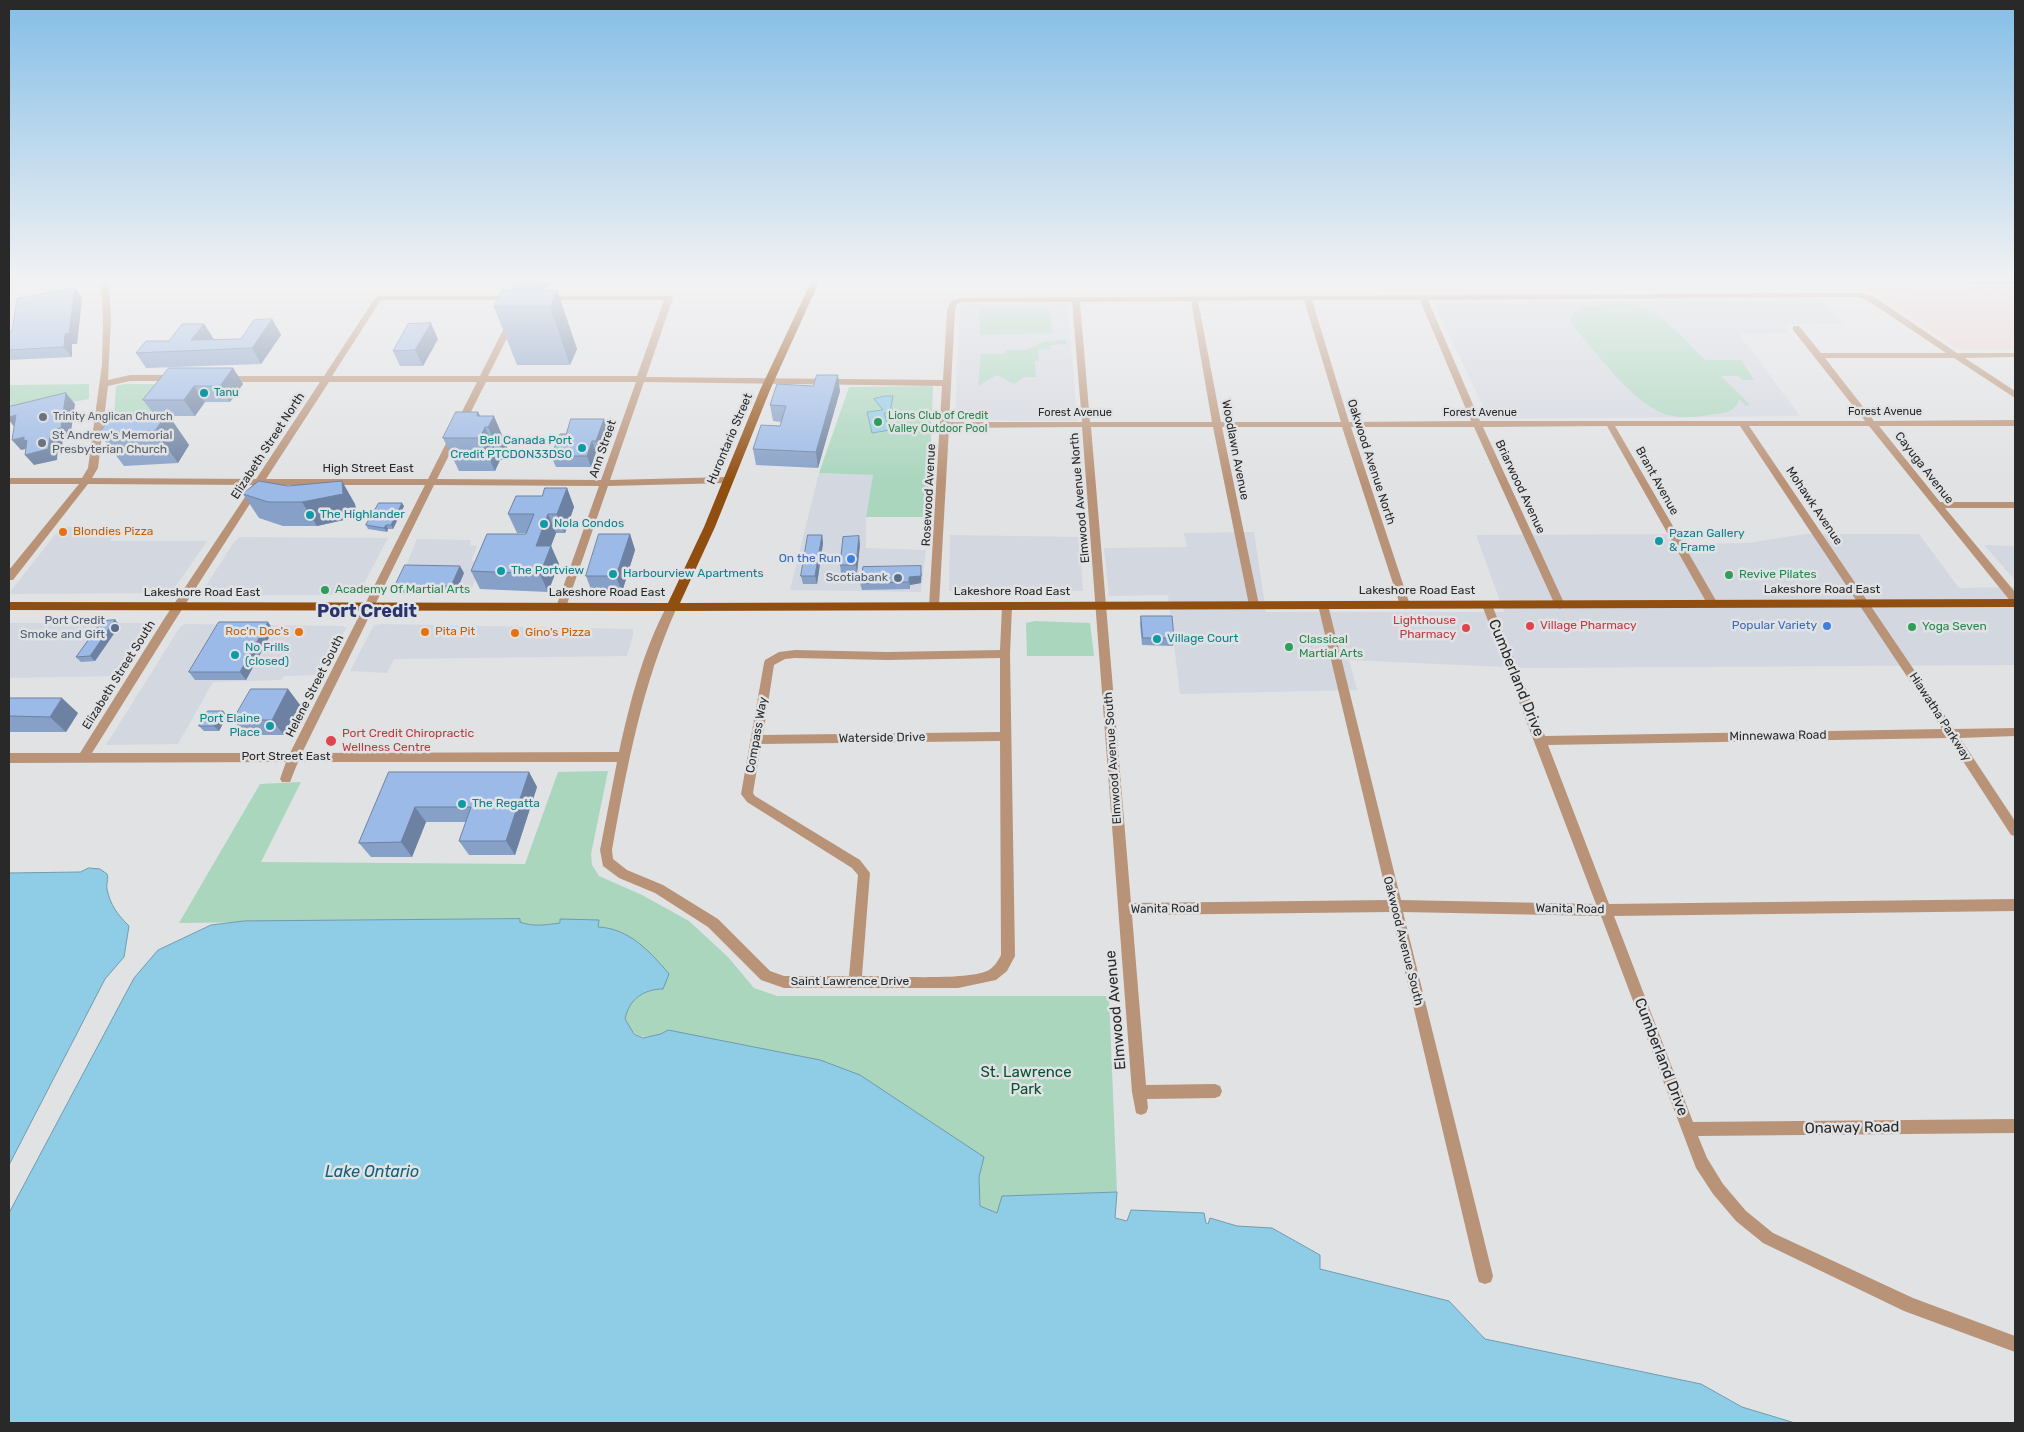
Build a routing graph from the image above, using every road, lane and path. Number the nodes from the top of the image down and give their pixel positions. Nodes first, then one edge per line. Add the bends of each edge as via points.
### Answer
1 (105, 349) edge
2 (346, 349) edge
3 (498, 349) edge
4 (652, 349) edge
5 (784, 349) edge
6 (948, 349) edge
7 (1080, 349) edge
8 (1203, 349) edge
9 (1323, 349) edge
10 (1445, 349) edge
11 (1814, 349) edge
12 (1946, 349) edge
13 (2015, 355) edge
14 (1820, 356) junction
15 (1957, 356) junction
16 (180, 378) edge
17 (218, 379) edge
18 (327, 379) junction
19 (483, 379) junction
20 (641, 380) junction
21 (770, 380) junction
22 (945, 383) junction
23 (104, 384) junction
24 (2015, 395) edge
25 (1609, 423) junction
26 (1742, 423) junction
27 (1873, 423) junction
28 (2015, 423) edge
29 (946, 424) junction
30 (1086, 424) junction
31 (1477, 424) junction
32 (1217, 425) junction
33 (1346, 425) junction
34 (728, 480) junction
35 (9, 481) edge
36 (86, 482) junction
37 (260, 482) junction
38 (433, 482) junction
39 (605, 483) junction
40 (1937, 505) junction
41 (2015, 505) edge
42 (9, 577) edge
43 (2015, 598) edge
44 (2015, 603) edge
45 (1560, 604) junction
46 (1713, 604) junction
47 (1864, 604) junction
48 (1323, 605) junction
49 (1405, 605) junction
50 (1487, 605) junction
51 (9, 606) edge
52 (934, 606) junction
53 (1007, 606) junction
54 (1101, 606) junction
55 (1254, 606) junction
56 (178, 607) junction
57 (370, 607) junction
58 (561, 607) junction
59 (672, 607) junction
60 (1005, 654) junction
61 (1949, 732) junction
62 (2015, 732) edge
63 (1007, 736) junction
64 (757, 740) junction
65 (1542, 742) junction
66 (294, 757) junction
67 (623, 757) junction
68 (9, 758) edge
69 (83, 758) junction
70 (286, 779) dead end
71 (2015, 830) edge
72 (2015, 905) edge
73 (1394, 906) junction
74 (1124, 909) junction
75 (1605, 910) junction
76 (855, 981) junction
77 (1215, 1091) dead end
78 (1139, 1092) junction
79 (1140, 1108) dead end
80 (2015, 1126) edge
81 (1689, 1129) junction
82 (1485, 1276) dead end
83 (2015, 1344) edge

1 - 23 street
2 - 18 street, Elizabeth Street North
3 - 19 street, Helene Street South
4 - 20 street, Ann Street
5 - 21 main road, Hurontario Street
6 - 22 street, Rosewood Avenue
7 - 30 street, Elmwood Avenue North
8 - 32 street, Woodlawn Avenue
9 - 33 street, Oakwood Avenue North
10 - 31 street, Briarwood Avenue
11 - 14 street, Cayuga Avenue
12 - 15 street
13 - 15 street
14 - 15 street
14 - 27 street, Cayuga Avenue
15 - 24 street
16 - 23 street via 130,378
17 - 18 street
18 - 19 street
18 - 37 street, Elizabeth Street North
19 - 20 street
19 - 38 street, Helene Street South
20 - 21 street
20 - 39 street, Ann Street
21 - 22 street
21 - 34 main road, Hurontario Street
22 - 29 street, Rosewood Avenue
23 - 36 street via 93,468
25 - 26 street, Forest Avenue
25 - 31 street, Forest Avenue
25 - 46 street, Brant Avenue
26 - 27 street, Forest Avenue
26 - 47 street, Mohawk Avenue
27 - 28 street, Forest Avenue
27 - 40 street, Cayuga Avenue
29 - 30 street, Forest Avenue
29 - 52 street, Rosewood Avenue
30 - 32 street, Forest Avenue
30 - 54 street, Elmwood Avenue North
31 - 33 street, Forest Avenue
31 - 45 street, Briarwood Avenue
32 - 33 street, Forest Avenue
32 - 55 street, Woodlawn Avenue
33 - 49 street, Oakwood Avenue North
34 - 39 street, High Street East
34 - 59 main road, Hurontario Street
35 - 36 street, High Street East
36 - 37 street, High Street East
36 - 42 street
37 - 38 street, High Street East
37 - 56 street, Elizabeth Street North
38 - 39 street, High Street East
38 - 57 street, Helene Street South
39 - 58 street, Ann Street
40 - 41 street
40 - 43 street, Cayuga Avenue
44 - 47 main road, Lakeshore Road East
45 - 46 main road, Lakeshore Road East
45 - 50 main road, Lakeshore Road East
46 - 47 main road, Lakeshore Road East
47 - 61 street, Hiawatha Parkway
48 - 49 main road, Lakeshore Road East
48 - 55 main road, Lakeshore Road East
48 - 73 street, Oakwood Avenue South
49 - 50 main road, Lakeshore Road East
50 - 65 street, Cumberland Drive
51 - 56 main road, Lakeshore Road East
52 - 53 main road, Lakeshore Road East
52 - 59 main road, Lakeshore Road East
53 - 54 main road, Lakeshore Road East
53 - 60 street, Saint Lawrence Drive
54 - 55 main road, Lakeshore Road East
54 - 74 street, Elmwood Avenue South
56 - 57 main road, Lakeshore Road East
56 - 69 street, Elizabeth Street South
57 - 58 main road, Lakeshore Road East
57 - 66 street, Helene Street South
58 - 59 main road, Lakeshore Road East
59 - 67 street, Saint Lawrence Drive via 652,652
60 - 63 street, Saint Lawrence Drive
60 - 64 street, Compass Way via 783,655 769,663
61 - 62 street, Minnewawa Road
61 - 65 street, Minnewawa Road
61 - 71 street, Hiawatha Parkway
63 - 64 street, Waterside Drive
63 - 76 street, Saint Lawrence Drive via 1008,956 1002,968 991,976 958,982
64 - 76 street, Compass Way via 747,794 751,799 856,864 864,873
65 - 75 street, Cumberland Drive
66 - 67 street, Port Street East
66 - 69 street, Port Street East
66 - 70 street, Helene Street South
67 - 76 street, Saint Lawrence Drive via 606,850 607,862 623,874 659,889 713,923 766,976 784,982
68 - 69 street, Port Street East
72 - 75 street, Wanita Road
73 - 74 street, Wanita Road
73 - 75 street, Wanita Road
73 - 82 street, Oakwood Avenue South
74 - 78 street, Elmwood Avenue
75 - 81 street, Cumberland Drive
77 - 78 street
78 - 79 street, Elmwood Avenue
80 - 81 street, Onaway Road
81 - 83 street, Cumberland Drive via 1701,1163 1718,1190 1741,1216 1768,1238 1910,1305

